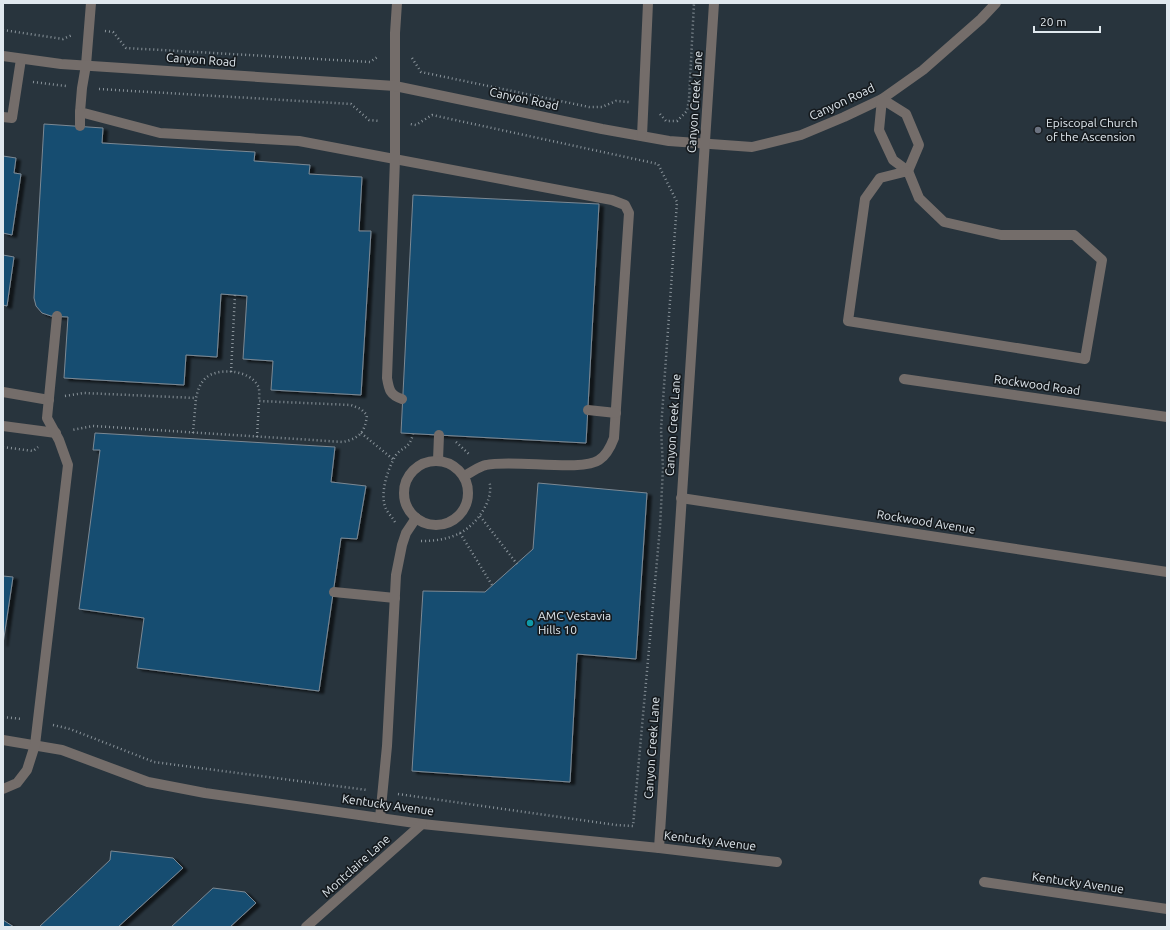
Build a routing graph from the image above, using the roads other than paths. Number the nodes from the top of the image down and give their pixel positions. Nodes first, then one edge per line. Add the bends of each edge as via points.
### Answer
1 (92, 3) edge
2 (397, 3) edge
3 (648, 3) edge
4 (714, 3) edge
5 (996, 3) edge
6 (3, 56) edge
7 (21, 59) junction
8 (86, 66) junction
9 (395, 86) junction
10 (882, 99) junction
11 (80, 112) junction
12 (3, 117) edge
13 (80, 126) dead end
14 (642, 136) junction
15 (706, 144) junction
16 (395, 159) junction
17 (908, 170) junction
18 (56, 316) dead end
19 (904, 379) dead end
20 (3, 392) edge
21 (402, 399) dead end
22 (49, 400) junction
23 (588, 410) dead end
24 (616, 414) junction
25 (1167, 416) edge
26 (3, 426) edge
27 (56, 433) junction
28 (439, 435) dead end
29 (438, 460) junction
30 (464, 476) junction
31 (681, 498) junction
32 (416, 518) junction
33 (1167, 572) edge
34 (334, 592) dead end
35 (395, 598) junction
36 (3, 740) edge
37 (35, 745) junction
38 (3, 789) edge
39 (380, 818) junction
40 (422, 824) junction
41 (659, 848) junction
42 (777, 862) dead end
43 (984, 882) dead end
44 (1167, 909) edge
45 (306, 927) edge

1 - 8 street
2 - 9 street
3 - 14 street
4 - 15 street, Canyon Creek Lane
5 - 10 street, Canyon Road via 981,20 923,70
6 - 7 street, Canyon Road
7 - 8 street, Canyon Road
7 - 12 street via 12,118
8 - 9 street, Canyon Road
8 - 11 street
9 - 14 street, Canyon Road
9 - 16 street
10 - 15 street, Canyon Road via 800,135 752,147
10 - 17 street via 880,130 893,160
10 - 17 street via 906,114 919,145
11 - 13 street
11 - 16 street via 160,133 299,141
14 - 15 street, Canyon Road
15 - 31 street, Canyon Creek Lane
16 - 21 street via 387,378 389,389 396,397
16 - 24 street via 612,200 625,205 629,213
17 - 17 street via 880,178 865,199 848,321 1086,359 1102,260 1074,235 1001,235 944,222 919,198
18 - 22 street
19 - 25 street, Rockwood Road
20 - 22 street
22 - 27 street via 47,418
23 - 24 street
24 - 30 street via 614,438 610,449 598,461 582,465 509,462 485,465
26 - 27 street
27 - 37 street via 68,465
28 - 29 street
29 - 30 street via 457,468
29 - 32 street via 418,466 405,483 406,504
30 - 32 street via 468,486 468,497 459,516 440,525 429,524
31 - 33 street, Rockwood Avenue
31 - 41 street, Canyon Creek Lane
32 - 35 street via 402,545 396,575
34 - 35 street
35 - 39 street via 387,746
36 - 37 street, Kentucky Avenue
37 - 38 street via 27,770 21,779
37 - 39 street, Kentucky Avenue via 62,750 148,782 205,793
39 - 40 street, Kentucky Avenue
40 - 41 street, Kentucky Avenue
40 - 45 street, Montclaire Lane
41 - 42 street, Kentucky Avenue
43 - 44 street, Kentucky Avenue

